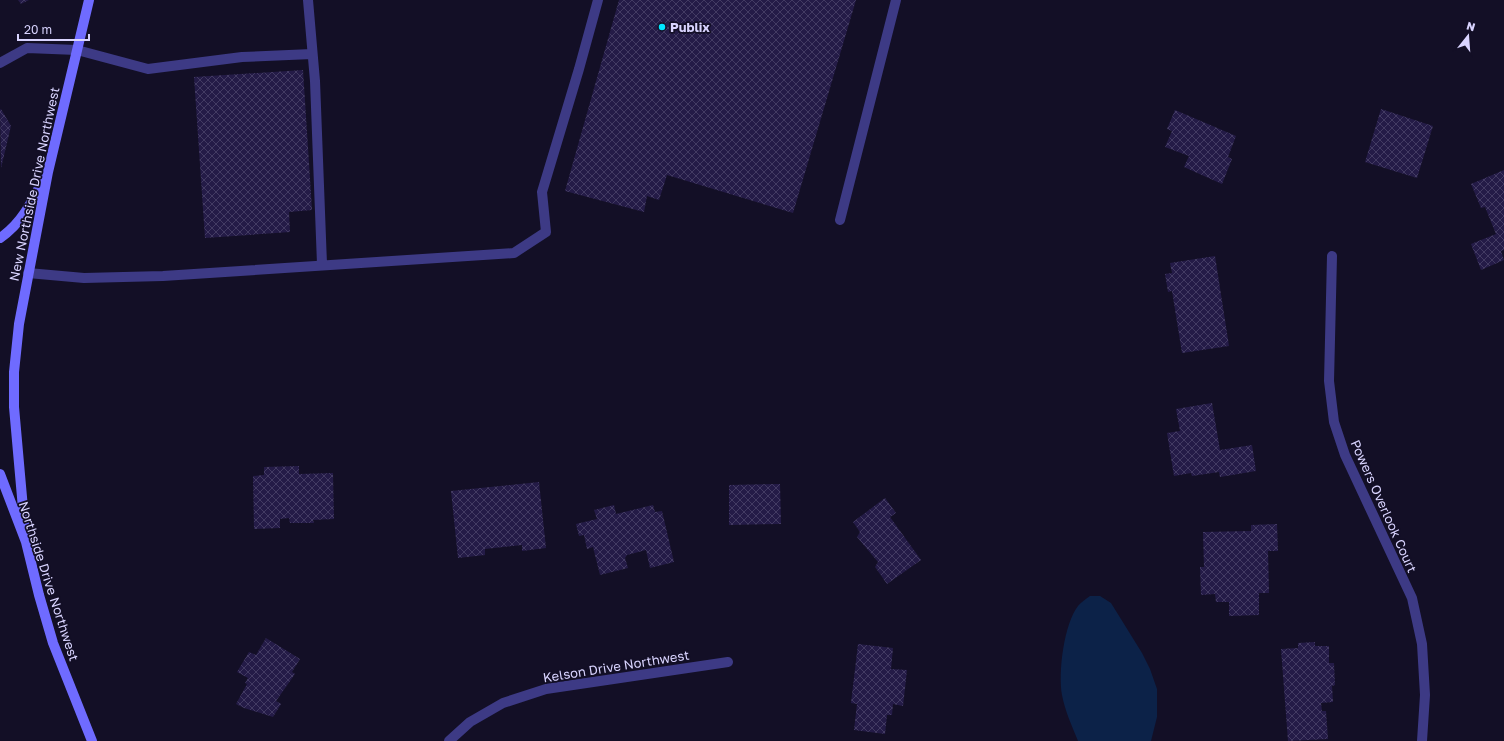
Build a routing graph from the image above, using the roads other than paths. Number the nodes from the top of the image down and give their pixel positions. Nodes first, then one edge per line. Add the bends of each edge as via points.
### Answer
1 (89, 0) edge
2 (308, 0) edge
3 (598, 0) edge
4 (896, 0) edge
5 (77, 50) junction
6 (312, 54) junction
7 (0, 63) edge
8 (48, 172) junction
9 (840, 220) dead end
10 (0, 238) edge
11 (1332, 256) dead end
12 (322, 264) junction
13 (28, 272) junction
14 (0, 474) edge
15 (26, 542) junction
16 (728, 662) dead end
17 (92, 741) edge
18 (449, 741) edge
19 (1422, 741) edge

1 - 5 main road, New Northside Drive Northwest
2 - 6 street
3 - 12 street via 542,192 546,232 514,253
4 - 9 street
5 - 6 street via 148,69 242,57
5 - 7 street via 27,48
5 - 8 main road, New Northside Drive Northwest
6 - 12 street
8 - 10 main road via 27,210
8 - 13 main road, New Northside Drive Northwest
11 - 19 street, Powers Overlook Court via 1328,381 1334,422 1345,456 1412,598 1422,644 1425,695
12 - 13 street via 163,276 84,278
13 - 15 main road, New Northside Drive Northwest via 14,372 14,407
14 - 15 main road, Northside Drive Northwest
15 - 17 main road, Northside Drive Northwest via 38,595 53,643
16 - 18 street, Kelson Drive Northwest via 546,689 503,704 470,722

